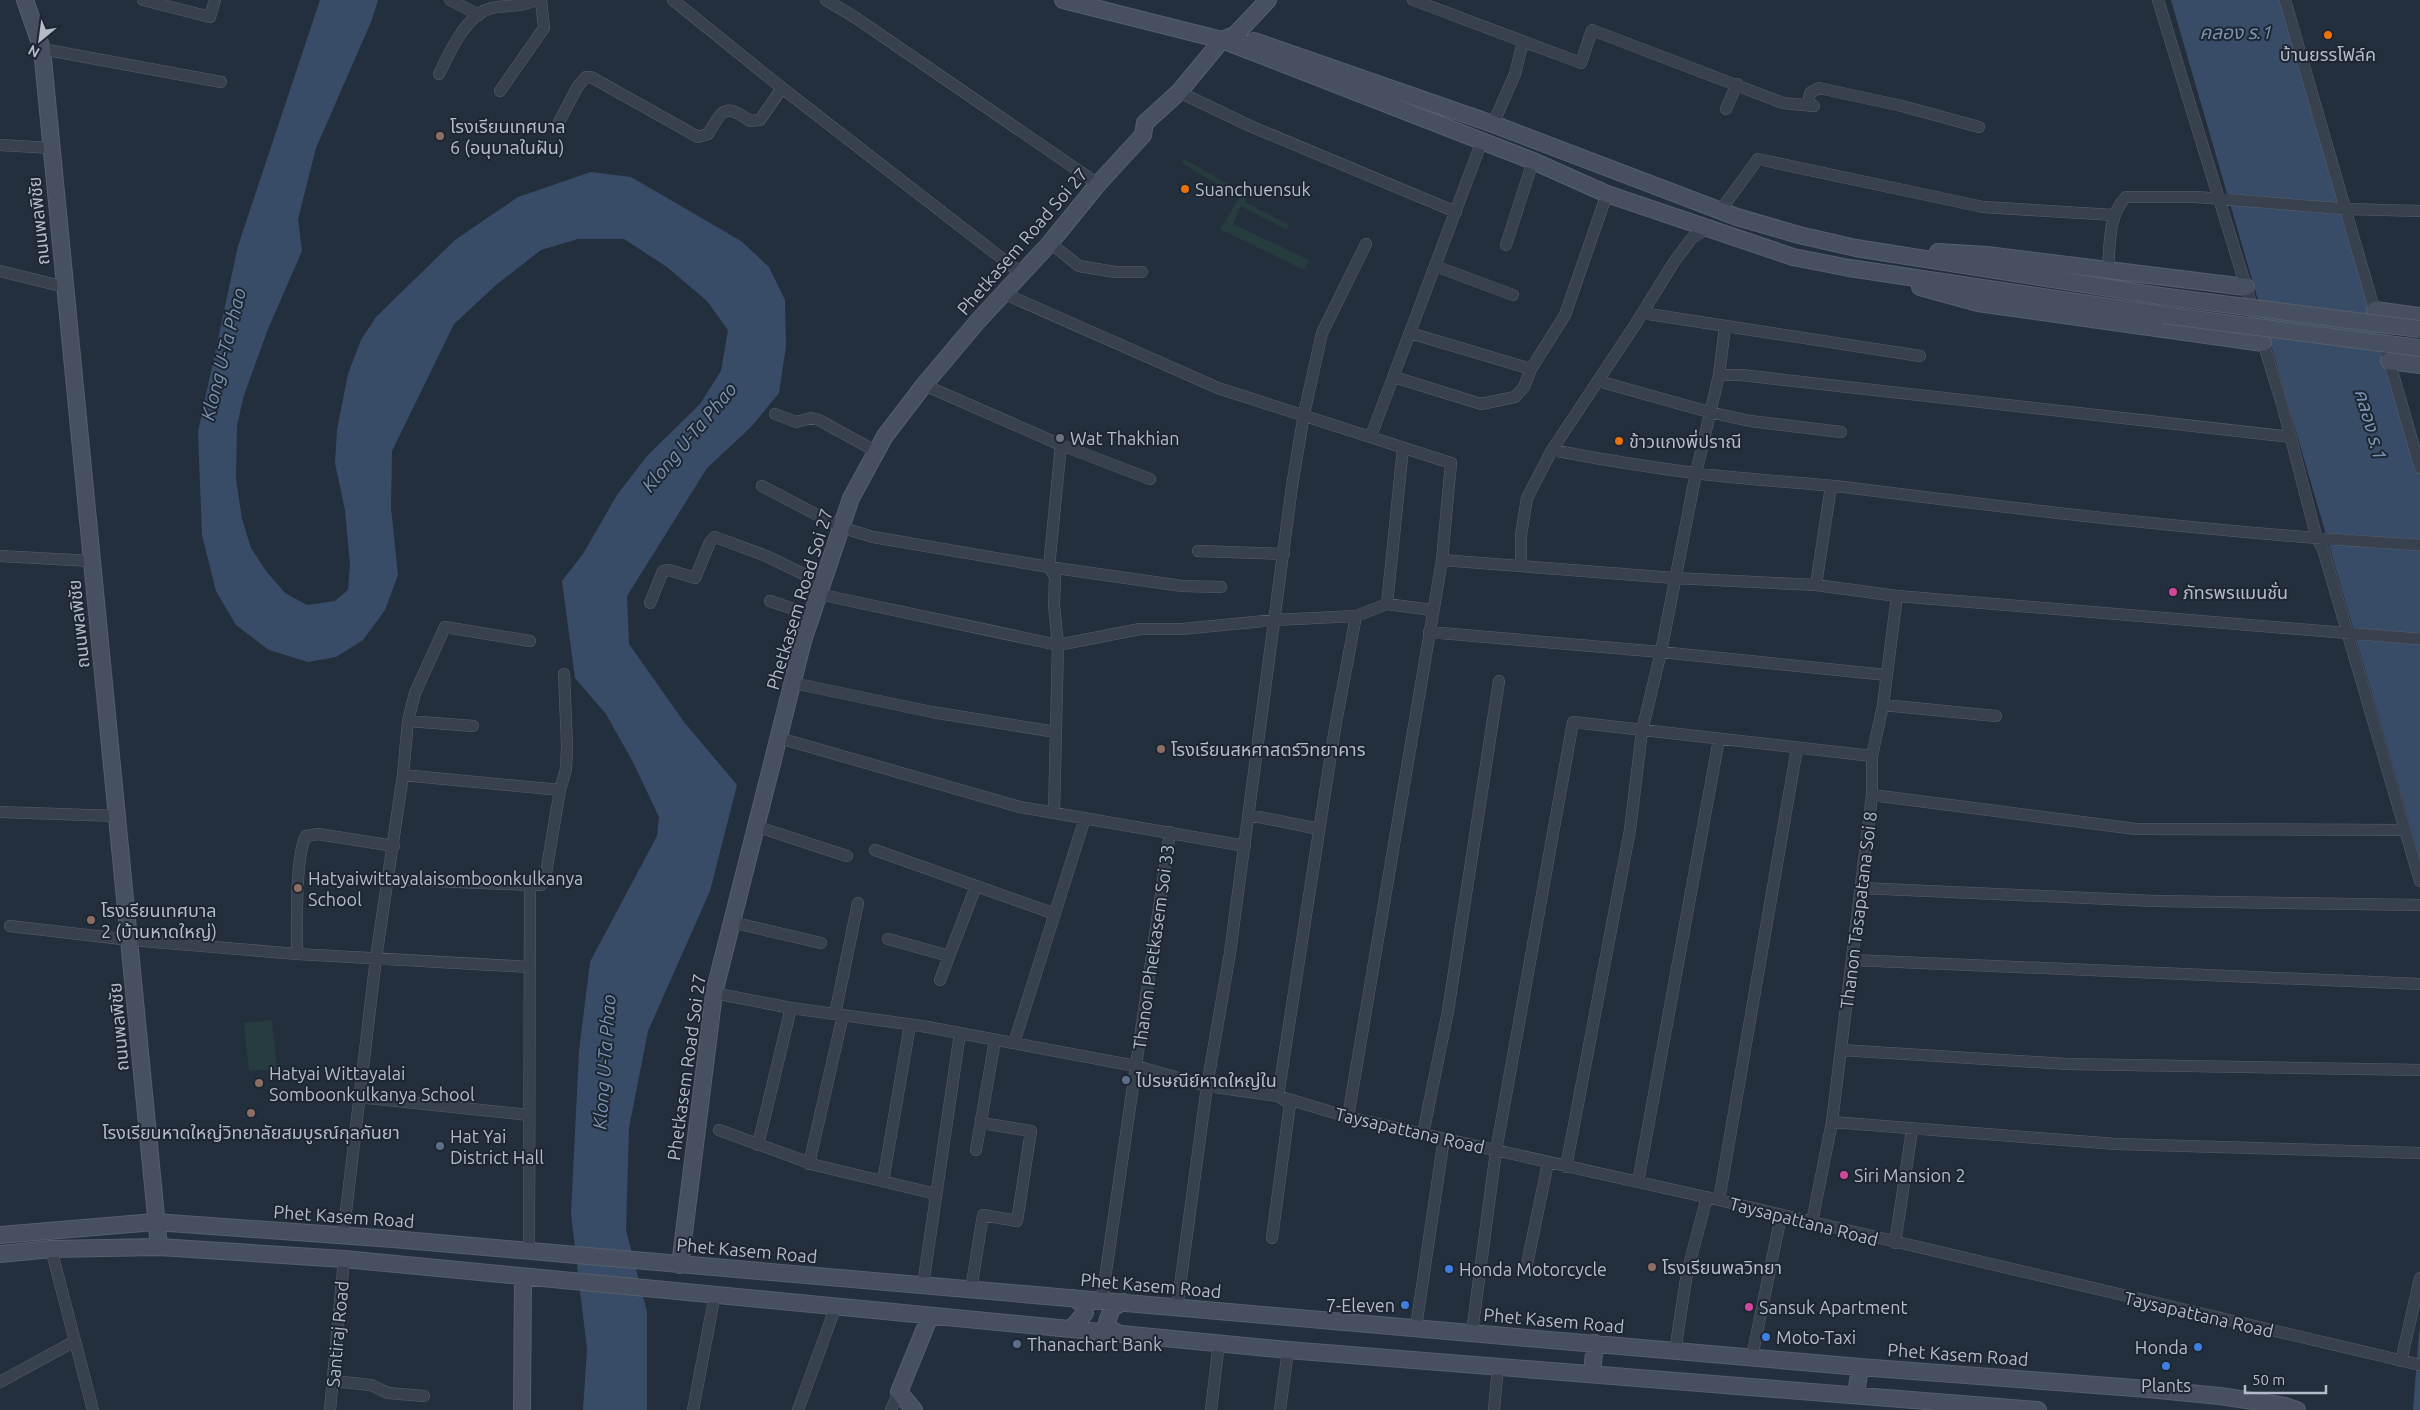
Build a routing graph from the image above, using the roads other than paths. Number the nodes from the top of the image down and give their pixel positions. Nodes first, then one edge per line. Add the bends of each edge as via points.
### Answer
1 (25, 0) edge
2 (143, 0) edge
3 (215, 0) edge
4 (450, 0) edge
5 (535, 0) edge
6 (541, 0) edge
7 (673, 0) edge
8 (826, 0) edge
9 (1063, 0) edge
10 (1108, 0) edge
11 (1268, 0) edge
12 (1414, 0) edge
13 (2158, 0) edge
14 (2285, 0) edge
15 (479, 15) junction
16 (1229, 38) junction
17 (1524, 42) junction
18 (42, 49) junction
19 (439, 74) dead end
20 (221, 82) dead end
21 (1737, 84) junction
22 (782, 88) junction
23 (500, 92) dead end
24 (1179, 92) junction
25 (1726, 109) dead end
26 (559, 122) dead end
27 (1493, 124) junction
28 (1979, 127) dead end
29 (1482, 141) junction
30 (0, 145) edge
31 (51, 148) junction
32 (1533, 161) junction
33 (1098, 184) junction
34 (1607, 194) junction
35 (2218, 198) junction
36 (2347, 209) junction
37 (1720, 211) junction
38 (2420, 211) edge
39 (1456, 212) junction
40 (2114, 215) junction
41 (1708, 228) junction
42 (1050, 244) junction
43 (1366, 244) dead end
44 (1506, 245) dead end
45 (1856, 248) junction
46 (1435, 266) junction
47 (1849, 268) junction
48 (2108, 270) junction
49 (0, 271) edge
50 (1142, 272) dead end
51 (1022, 274) junction
52 (2246, 287) junction
53 (65, 288) junction
54 (1005, 294) junction
55 (1513, 295) dead end
56 (2375, 310) junction
57 (1642, 313) junction
58 (2420, 316) edge
59 (1725, 327) junction
60 (2420, 329) edge
61 (1410, 332) junction
62 (2263, 343) junction
63 (2420, 348) edge
64 (1920, 356) dead end
65 (2389, 361) junction
66 (2420, 365) edge
67 (1531, 369) junction
68 (1394, 376) junction
69 (1719, 376) junction
70 (1598, 381) junction
71 (924, 385) junction
72 (1709, 412) junction
73 (775, 414) dead end
74 (1304, 414) junction
75 (1841, 432) dead end
76 (1371, 436) junction
77 (2291, 437) junction
78 (1061, 445) junction
79 (1403, 448) junction
80 (1552, 450) junction
81 (877, 452) junction
82 (2419, 463) edge
83 (1696, 473) junction
84 (1150, 479) dead end
85 (762, 486) dead end
86 (1831, 486) junction
87 (840, 528) junction
88 (2317, 539) junction
89 (2420, 545) edge
90 (1198, 551) dead end
91 (1284, 554) junction
92 (0, 556) edge
93 (1442, 560) junction
94 (92, 561) junction
95 (1521, 565) junction
96 (1049, 567) junction
97 (1674, 578) junction
98 (1816, 585) junction
99 (1221, 587) dead end
100 (820, 589) junction
101 (1897, 596) junction
102 (770, 601) dead end
103 (650, 603) dead end
104 (1387, 604) junction
105 (1432, 610) junction
106 (811, 615) junction
107 (1356, 616) junction
108 (1275, 620) junction
109 (1429, 632) junction
110 (2353, 635) junction
111 (2420, 639) edge
112 (530, 641) dead end
113 (1058, 645) junction
114 (1661, 652) junction
115 (564, 674) dead end
116 (1887, 675) junction
117 (1499, 681) dead end
118 (793, 683) junction
119 (1884, 705) junction
120 (1996, 716) dead end
121 (408, 721) junction
122 (473, 726) dead end
123 (1642, 731) junction
124 (1056, 732) junction
125 (779, 738) junction
126 (1719, 739) junction
127 (1797, 748) junction
128 (1872, 756) junction
129 (404, 775) junction
130 (560, 790) junction
131 (1872, 795) junction
132 (0, 812) edge
133 (1054, 812) junction
134 (1249, 815) junction
135 (117, 816) junction
136 (1085, 818) junction
137 (755, 826) junction
138 (1319, 829) junction
139 (2405, 830) junction
140 (1170, 832) junction
141 (394, 846) junction
142 (1244, 846) junction
143 (876, 850) dead end
144 (848, 856) dead end
145 (389, 879) junction
146 (2420, 881) edge
147 (530, 886) junction
148 (976, 886) junction
149 (1861, 888) junction
150 (858, 903) dead end
151 (2420, 905) edge
152 (1055, 914) junction
153 (731, 922) junction
154 (10, 926) dead end
155 (888, 939) dead end
156 (130, 940) junction
157 (821, 943) dead end
158 (297, 954) junction
159 (949, 956) junction
160 (376, 958) junction
161 (1852, 960) junction
162 (530, 967) junction
163 (940, 980) dead end
164 (2420, 984) edge
165 (714, 993) junction
166 (791, 1008) junction
167 (839, 1015) junction
168 (910, 1025) junction
169 (960, 1033) junction
170 (995, 1040) junction
171 (1014, 1043) junction
172 (1841, 1050) junction
173 (1136, 1066) junction
174 (2420, 1070) edge
175 (1207, 1086) junction
176 (1278, 1096) junction
177 (358, 1097) junction
178 (529, 1115) junction
179 (1348, 1117) junction
180 (1832, 1122) junction
181 (981, 1123) junction
182 (718, 1130) dead end
183 (1912, 1130) junction
184 (1423, 1134) junction
185 (1444, 1138) junction
186 (758, 1145) junction
187 (976, 1150) dead end
188 (1496, 1151) junction
189 (2420, 1153) edge
190 (1548, 1163) junction
191 (809, 1164) junction
192 (1566, 1167) junction
193 (883, 1181) junction
194 (1638, 1182) junction
195 (936, 1194) junction
196 (1707, 1197) junction
197 (1719, 1200) junction
198 (1781, 1216) junction
199 (155, 1222) junction
200 (1812, 1222) junction
201 (0, 1234) edge
202 (343, 1237) junction
203 (1272, 1238) dead end
204 (1896, 1243) junction
205 (159, 1247) junction
206 (51, 1249) junction
207 (529, 1251) junction
208 (0, 1254) edge
209 (344, 1259) junction
210 (675, 1264) junction
211 (1527, 1264) dead end
212 (523, 1276) junction
213 (2420, 1278) edge
214 (923, 1285) junction
215 (971, 1289) junction
216 (715, 1294) junction
217 (1074, 1298) junction
218 (1102, 1300) junction
219 (1123, 1302) junction
220 (836, 1306) junction
221 (1177, 1308) junction
222 (930, 1316) junction
223 (1416, 1327) junction
224 (1071, 1329) junction
225 (1472, 1332) junction
226 (1119, 1334) junction
227 (74, 1341) junction
228 (1218, 1342) junction
229 (1595, 1343) junction
230 (1288, 1350) junction
231 (1675, 1351) junction
232 (1752, 1357) junction
233 (2401, 1361) junction
234 (2420, 1365) edge
235 (1498, 1366) junction
236 (1860, 1366) junction
237 (1592, 1373) junction
238 (333, 1380) junction
239 (0, 1382) edge
240 (899, 1392) junction
241 (1856, 1395) junction
242 (424, 1396) dead end
243 (93, 1410) edge
244 (330, 1410) edge
245 (522, 1410) edge
246 (693, 1410) edge
247 (798, 1410) edge
248 (891, 1410) edge
249 (914, 1410) edge
250 (1211, 1410) edge
251 (1280, 1410) edge
252 (1494, 1410) edge
253 (2038, 1410) edge
254 (2297, 1410) edge

1 - 18 main road, ถนนพลพิชัย
2 - 3 street via 210,17
4 - 15 street
5 - 15 street via 490,8
6 - 23 street via 544,28
7 - 22 street
8 - 33 street
9 - 16 main road
10 - 16 main road
11 - 16 main road, Phetkasem Road Soi 27
12 - 17 street
13 - 35 street
14 - 36 street
15 - 19 street via 456,40
16 - 24 main road, Phetkasem Road Soi 27
16 - 27 main road
16 - 29 main road
17 - 21 street via 1581,63 1592,30
17 - 27 street
18 - 20 street
18 - 31 main road, ถนนพลพิชัย
21 - 25 street
21 - 28 street via 1783,103 1811,105 1810,93 1819,88
22 - 26 street via 760,120 750,121 735,111 726,110 708,134 698,136 591,76 578,86
22 - 51 street
24 - 33 main road, Phetkasem Road Soi 27 via 1145,123 1143,135
24 - 39 street via 1250,126
27 - 37 main road
29 - 32 main road
29 - 39 street
30 - 31 street
31 - 53 main road, ถนนพลพิชัย
32 - 34 main road
32 - 44 street
33 - 42 main road, Phetkasem Road Soi 27
34 - 41 main road
34 - 67 street via 1565,315
35 - 36 street
35 - 40 street via 2126,197
35 - 52 street
36 - 38 street
36 - 56 street
37 - 40 street via 1758,159 1983,207
37 - 45 main road
39 - 46 street
40 - 48 street
41 - 47 main road via 1793,257
41 - 57 street via 1692,238
42 - 50 street via 1079,266 1115,272
42 - 51 main road, Phetkasem Road Soi 27
43 - 74 street via 1322,334
45 - 48 main road via 1987,254
45 - 60 main road, bridge via 2160,296
46 - 55 street
46 - 61 street
47 - 62 main road via 1978,303
47 - 63 main road, bridge
48 - 52 main road
49 - 53 street
51 - 54 main road, Phetkasem Road Soi 27
52 - 62 street
53 - 94 main road, ถนนพลพิชัย
54 - 71 main road, Phetkasem Road Soi 27
54 - 74 street via 1218,388
56 - 58 main road
56 - 65 street
57 - 59 street
57 - 70 street
59 - 64 street
59 - 69 street
61 - 67 street
61 - 68 street
62 - 77 street
65 - 66 main road
65 - 82 street
67 - 68 street via 1524,387 1515,397 1481,404
68 - 76 street
69 - 72 street
69 - 77 street via 1742,375
70 - 72 street
70 - 80 street
71 - 78 street
71 - 81 main road, Phetkasem Road Soi 27 via 885,436
72 - 75 street via 1750,421
72 - 83 street
73 - 81 street via 796,422 811,418 819,420
74 - 76 street
74 - 91 street
76 - 79 street
77 - 88 street
78 - 84 street
78 - 96 street
79 - 93 street via 1452,463
79 - 104 street
80 - 83 street via 1611,462
80 - 95 street via 1527,498 1521,535
81 - 87 main road, Phetkasem Road Soi 27 via 851,498
83 - 86 street
83 - 97 street
85 - 87 street
86 - 88 street via 2060,514
86 - 98 street
87 - 96 street via 882,539
87 - 100 main road, Phetkasem Road Soi 27
88 - 89 street
88 - 110 street
90 - 91 street
91 - 108 street
92 - 94 street
93 - 95 street
93 - 105 street
94 - 135 main road, ถนนพลพิชัย
95 - 97 street
96 - 99 street via 1182,586
96 - 113 street via 1056,577 1054,605
97 - 98 street
97 - 114 street
98 - 101 street
100 - 103 street via 766,556 716,537 710,542 695,578 663,571
100 - 106 main road, Phetkasem Road Soi 27
100 - 113 street
101 - 110 street
101 - 116 street, Thanon Tasapatana Soi 8
102 - 106 street
104 - 105 street
104 - 107 street
105 - 109 street
106 - 118 main road, Phetkasem Road Soi 27
107 - 108 street
107 - 138 street
108 - 113 street via 1140,630
108 - 134 street
109 - 114 street
109 - 179 street
110 - 111 street
110 - 139 street
112 - 121 street via 445,626 415,693
113 - 124 street
114 - 116 street
114 - 123 street
115 - 130 street via 567,745 566,769
116 - 119 street, Thanon Tasapatana Soi 8
117 - 184 street via 1448,1011
118 - 124 street via 932,712
118 - 125 main road, Phetkasem Road Soi 27
119 - 120 street
119 - 128 street, Thanon Tasapatana Soi 8
121 - 122 street
121 - 129 street
123 - 126 street
123 - 188 street via 1573,722
123 - 192 street via 1630,830
124 - 133 street
125 - 133 street via 1020,807
125 - 137 main road, Phetkasem Road Soi 27
126 - 127 street
126 - 194 street
127 - 128 street
127 - 197 street
128 - 131 street, Thanon Tasapatana Soi 8
129 - 130 street
129 - 141 street
130 - 147 street via 545,880 541,885
131 - 139 street via 2136,829
131 - 149 street, Thanon Tasapatana Soi 8
132 - 135 street
133 - 136 street
134 - 138 street
134 - 142 street
135 - 156 main road, ถนนพลพิชัย
136 - 140 street
136 - 152 street
137 - 144 street
137 - 153 main road, Phetkasem Road Soi 27
138 - 176 street
139 - 146 street
140 - 142 street
140 - 173 street, Thanon Phetkasem Soi 33
141 - 145 street
141 - 158 street via 318,834 306,836 302,844 298,888
142 - 175 street
143 - 148 street
145 - 147 street
145 - 160 street
147 - 162 street
148 - 152 street
148 - 159 street
149 - 151 street via 2155,901
149 - 161 street, Thanon Tasapatana Soi 8
150 - 167 street
152 - 171 street
153 - 157 street
153 - 165 main road, Phetkasem Road Soi 27
154 - 156 street
155 - 159 street
156 - 158 street
156 - 199 main road, ถนนพลพิชัย
158 - 160 street
159 - 163 street
160 - 162 street
160 - 177 street
161 - 164 street
161 - 172 street, Thanon Tasapatana Soi 8
162 - 178 street
165 - 166 street, Taysapattana Road
165 - 210 main road, Phetkasem Road Soi 27
166 - 167 street, Taysapattana Road
166 - 186 street
167 - 168 street, Taysapattana Road
167 - 191 street
168 - 169 street, Taysapattana Road
168 - 193 street
169 - 170 street, Taysapattana Road
169 - 195 street
170 - 171 street, Taysapattana Road
170 - 181 street
171 - 173 street, Taysapattana Road
172 - 174 street via 2068,1064
172 - 180 street, Thanon Tasapatana Soi 8
173 - 175 street, Taysapattana Road
173 - 218 street, Thanon Phetkasem Soi 33
175 - 176 street, Taysapattana Road
175 - 221 street
176 - 179 street, Taysapattana Road
176 - 203 street via 1290,1104
177 - 178 street
177 - 202 street
178 - 207 street
179 - 184 street, Taysapattana Road
180 - 183 street
180 - 200 street, Thanon Tasapatana Soi 8
181 - 187 street
181 - 215 street via 1031,1131 1017,1221 983,1215
182 - 186 street
183 - 189 street via 2116,1144
183 - 204 street
184 - 185 street, Taysapattana Road
185 - 188 street, Taysapattana Road
185 - 223 street
186 - 191 street
188 - 190 street, Taysapattana Road
188 - 225 street
190 - 192 street, Taysapattana Road
190 - 211 street
191 - 193 street
192 - 194 street, Taysapattana Road
193 - 195 street
194 - 196 street, Taysapattana Road
195 - 214 street
196 - 197 street, Taysapattana Road
196 - 231 street via 1687,1273
197 - 198 street, Taysapattana Road
198 - 200 street, Taysapattana Road
198 - 232 street
199 - 201 main road, Phet Kasem Road
199 - 202 main road, Phet Kasem Road
199 - 205 main road, ถนนพลพิชัย
200 - 204 street, Taysapattana Road
202 - 207 main road, Phet Kasem Road
204 - 233 street, Taysapattana Road
205 - 206 main road
205 - 209 main road
206 - 208 main road
206 - 227 street
207 - 210 main road, Phet Kasem Road
209 - 212 main road
209 - 238 street, Santiraj Road
210 - 214 main road, Phet Kasem Road
212 - 216 main road
212 - 245 main road
213 - 233 street
214 - 215 main road, Phet Kasem Road
215 - 217 main road, Phet Kasem Road
216 - 220 main road
216 - 246 street
217 - 218 main road, Phet Kasem Road
217 - 224 main road via 1083,1305 1085,1313
218 - 219 main road, Phet Kasem Road
219 - 221 main road, Phet Kasem Road
219 - 226 main road via 1112,1308 1107,1322 1109,1328
220 - 222 main road
220 - 247 street
221 - 223 main road, Phet Kasem Road
222 - 224 main road
222 - 240 main road
223 - 225 main road, Phet Kasem Road
224 - 226 main road
225 - 229 main road, Phet Kasem Road
226 - 228 main road
227 - 239 street
227 - 243 street
228 - 230 main road
228 - 250 street
229 - 231 main road, Phet Kasem Road
229 - 237 main road
230 - 235 main road
230 - 251 street
231 - 232 main road, Phet Kasem Road
232 - 236 main road, Phet Kasem Road
233 - 234 street, Taysapattana Road
235 - 237 main road
235 - 252 street
236 - 241 main road
236 - 254 main road, Phet Kasem Road via 2220,1396
237 - 241 main road
238 - 242 street via 371,1385 388,1393
238 - 244 street, Santiraj Road
240 - 248 street
240 - 249 main road
241 - 253 main road

